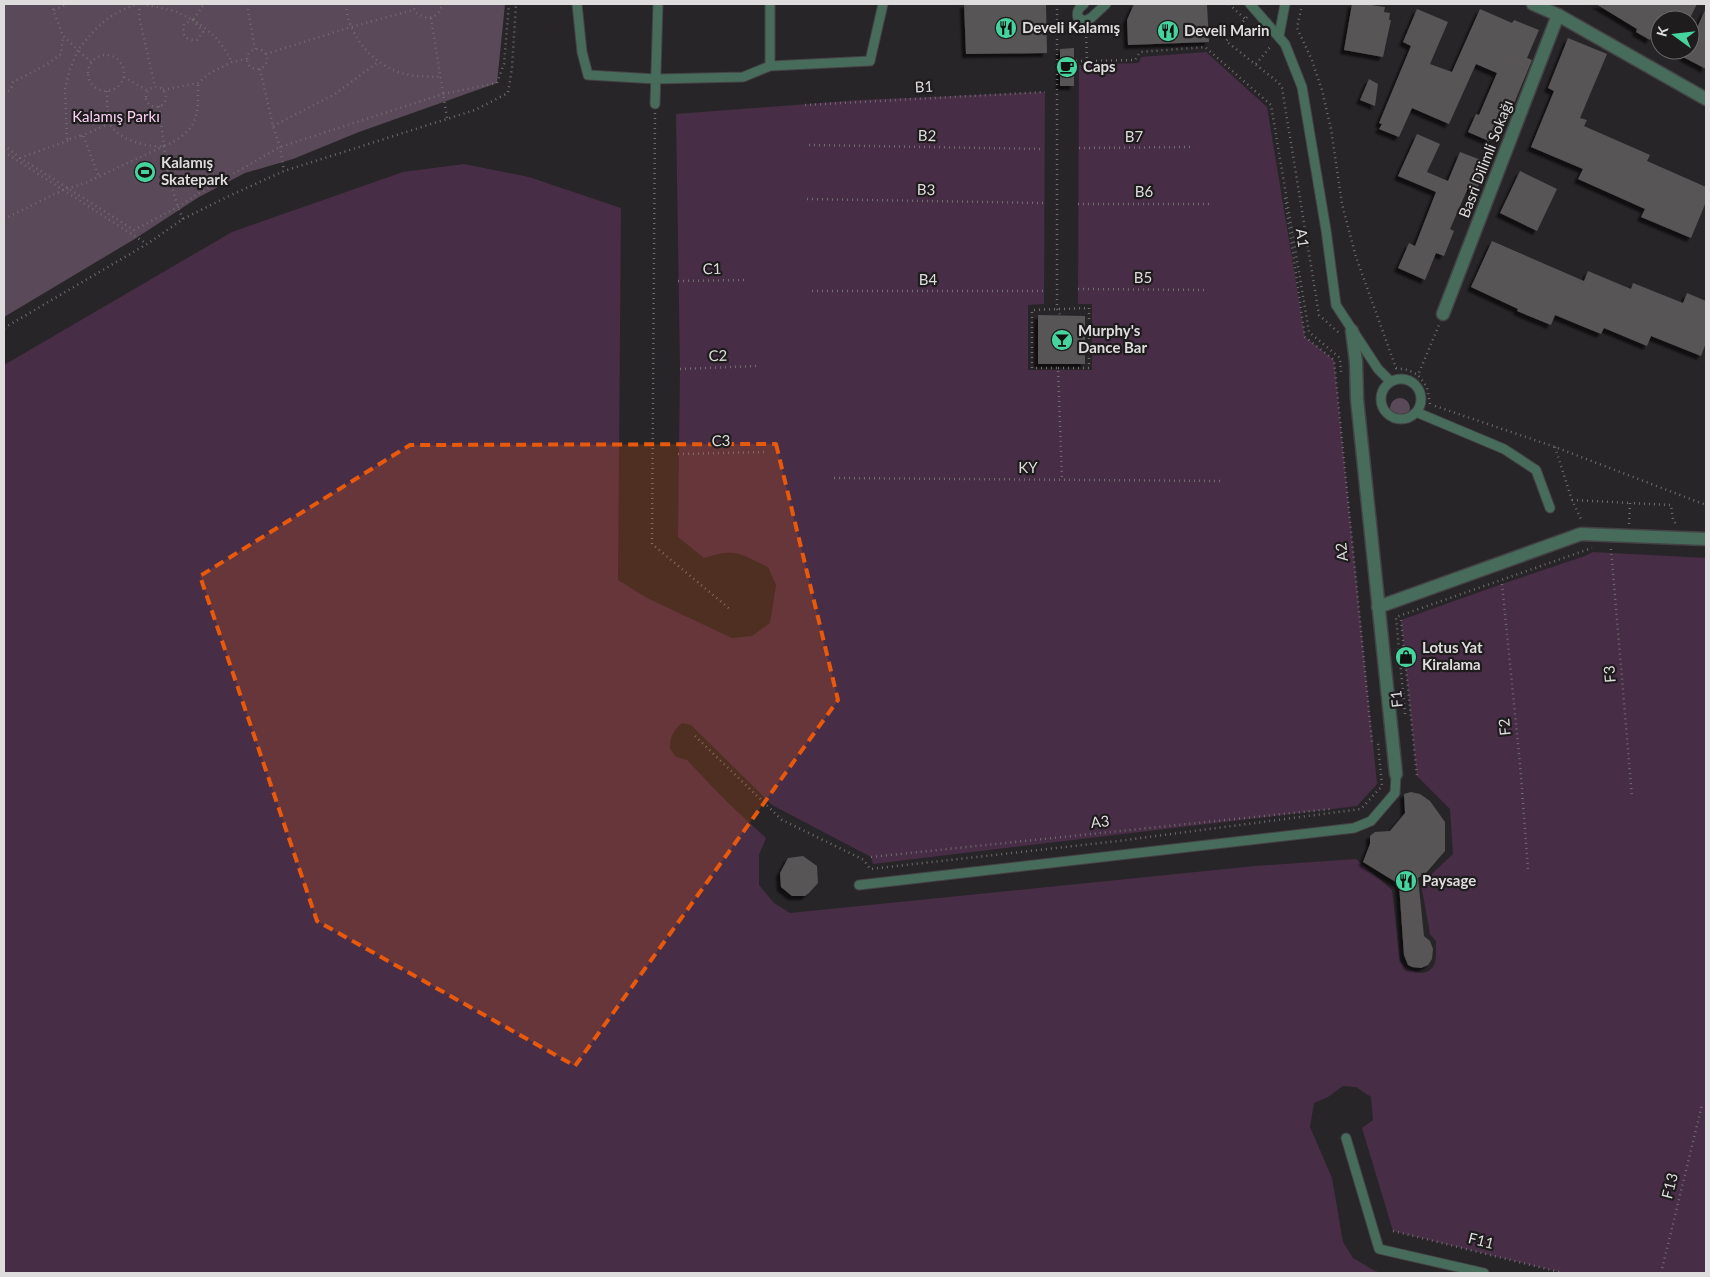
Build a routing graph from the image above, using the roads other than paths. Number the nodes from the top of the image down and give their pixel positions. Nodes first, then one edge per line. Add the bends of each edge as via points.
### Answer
1 (577, 4) edge
2 (658, 4) edge
3 (770, 4) edge
4 (884, 4) edge
5 (1084, 4) edge
6 (1106, 4) edge
7 (1285, 4) edge
8 (1533, 4) edge
9 (1252, 6) edge
10 (1558, 15) junction
11 (1279, 36) junction
12 (770, 66) junction
13 (656, 79) junction
14 (1706, 99) edge
15 (655, 104) road end
16 (1443, 314) road end
17 (1352, 331) junction
18 (1390, 381) junction
19 (1416, 412) junction
20 (1550, 508) dead end
21 (1706, 539) edge
22 (1378, 607) junction
23 (1396, 774) joint
24 (859, 885) dead end
25 (1346, 1138) dead end
26 (1484, 1273) edge

1 - 13 lane via 582,52 588,74
2 - 13 lane
3 - 12 lane
4 - 12 lane via 870,61
5 - 6 lane via 1077,14 1085,21
7 - 11 lane
8 - 10 street
9 - 11 lane
10 - 14 street
10 - 16 street, Basri Dilimli Sokağı
11 - 17 lane via 1302,87 1336,305
12 - 13 lane via 743,77
13 - 15 lane
17 - 18 lane
17 - 22 street
18 - 19 lane via 1402,378 1418,388 1421,400
18 - 19 lane via 1383,388 1380,401 1386,413 1405,419
19 - 20 lane via 1504,449 1536,470
21 - 22 street via 1581,534
22 - 23 street
23 - 24 lane via 1396,793 1371,821 1354,828
25 - 26 lane via 1379,1249

